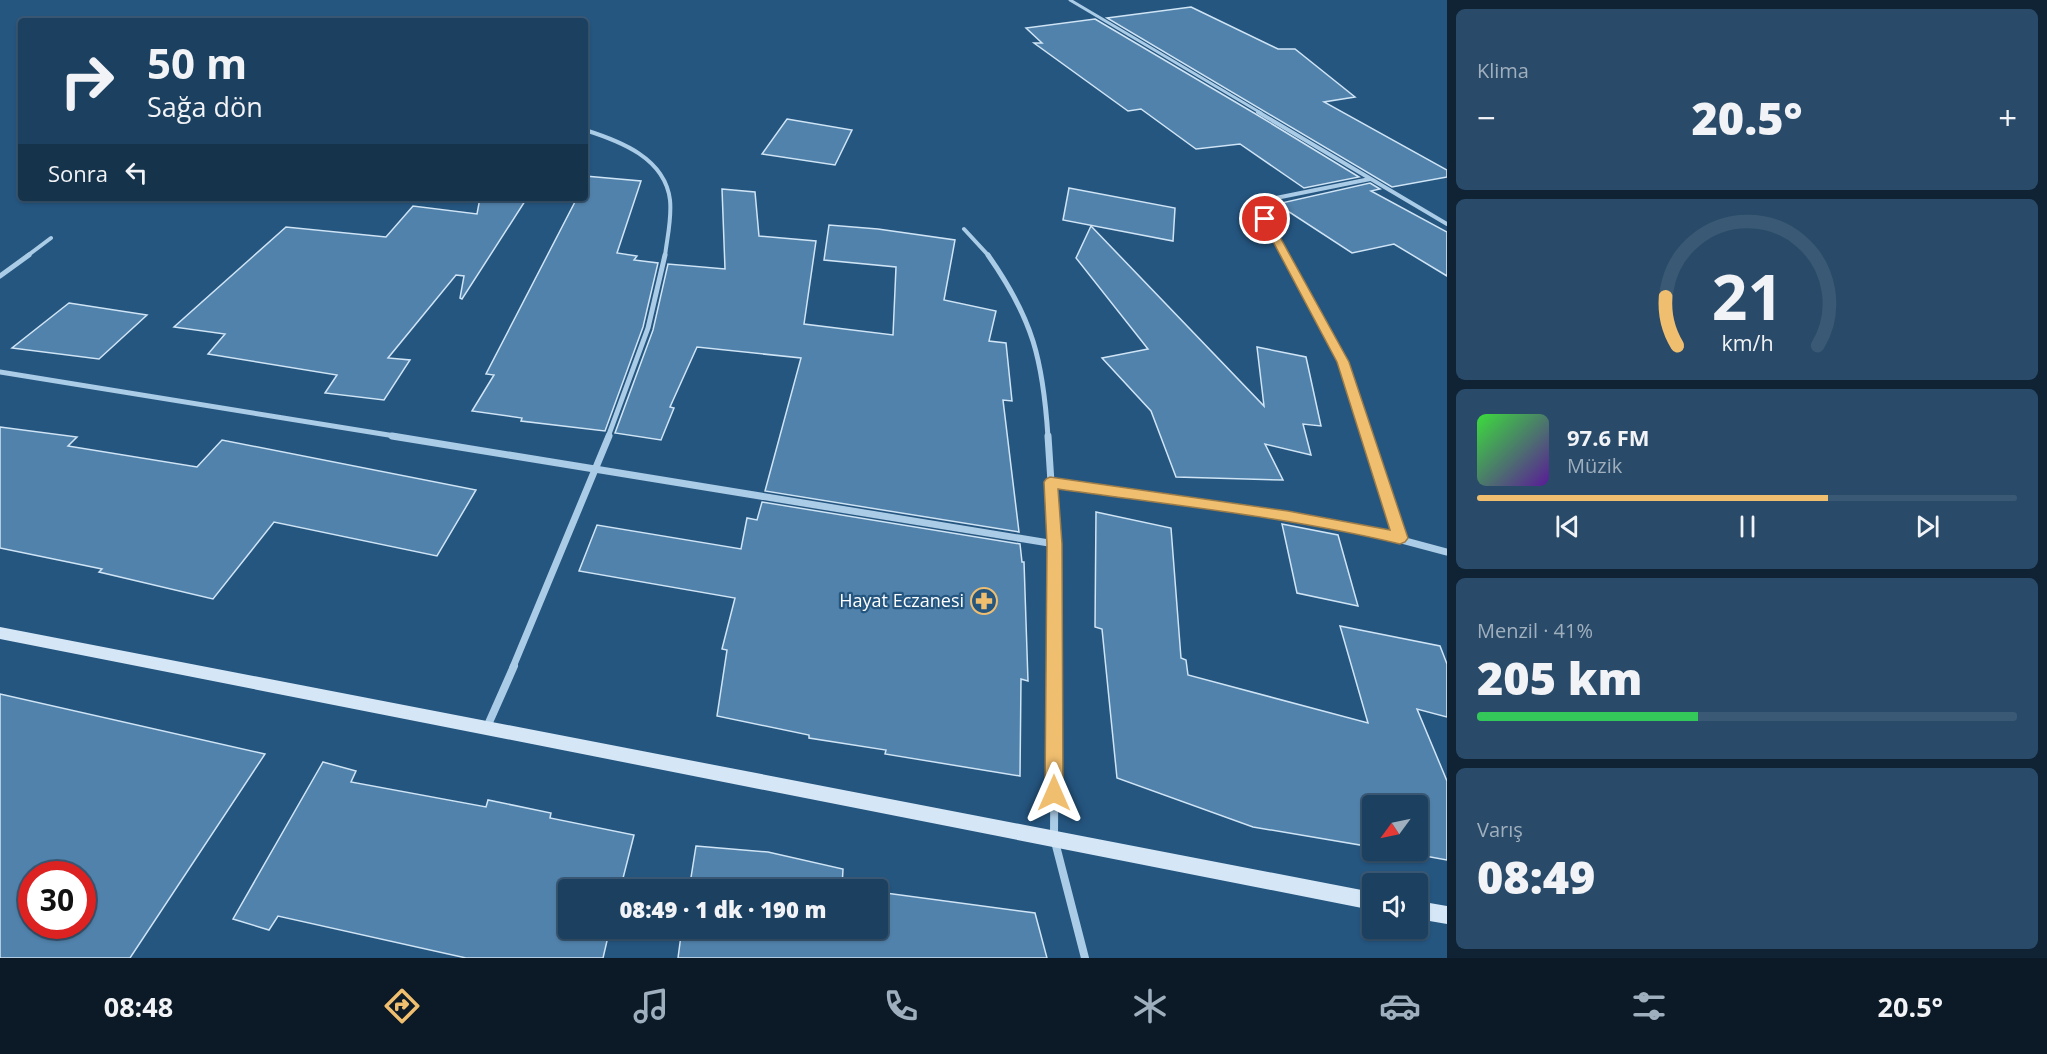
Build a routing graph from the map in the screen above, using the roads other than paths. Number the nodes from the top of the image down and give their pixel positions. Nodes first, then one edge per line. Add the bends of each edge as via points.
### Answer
1 (1070, 0) edge
2 (588, 131) edge
3 (1370, 179) junction
4 (1447, 224) edge
5 (964, 230) dead end
6 (51, 238) dead end
7 (0, 276) edge
8 (0, 372) edge
9 (597, 469) junction
10 (1050, 482) junction
11 (1400, 538) junction
12 (1055, 544) junction
13 (1447, 552) edge
14 (0, 633) edge
15 (487, 727) junction
16 (1054, 838) junction
17 (1362, 899) edge
18 (1428, 912) edge
19 (1447, 915) edge
20 (1085, 958) edge

1 - 3 street
2 - 9 street via 639,152 662,176 669,190 666,254 659,293
3 - 4 street
3 - 11 street via 1276,198 1268,204 1265,219 1343,362
5 - 10 street via 988,255 1026,317 1038,353 1045,395
6 - 7 street
8 - 9 street
9 - 12 street
9 - 15 street
10 - 11 street via 1288,516
10 - 12 street
11 - 13 street
12 - 16 street
14 - 15 street
15 - 16 street
16 - 17 street
16 - 20 street
18 - 19 street

